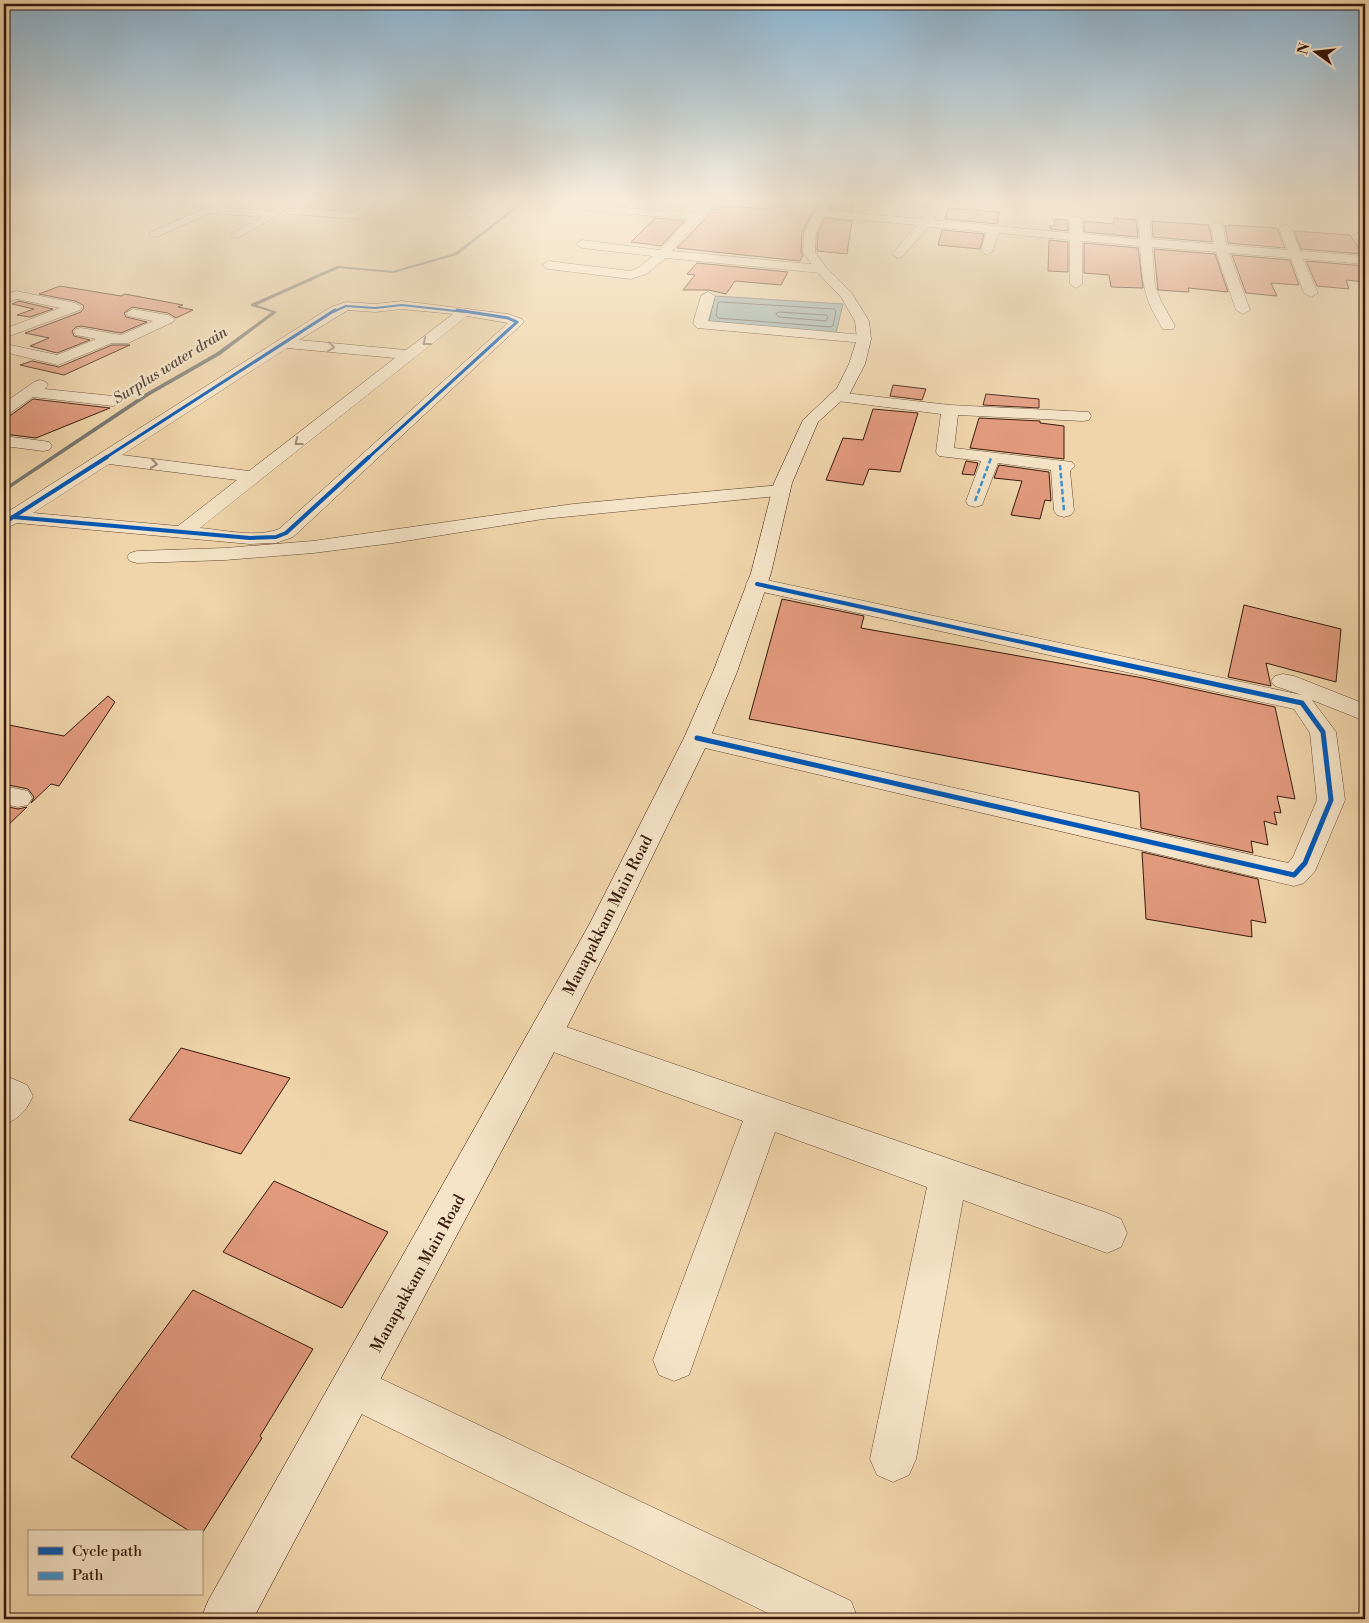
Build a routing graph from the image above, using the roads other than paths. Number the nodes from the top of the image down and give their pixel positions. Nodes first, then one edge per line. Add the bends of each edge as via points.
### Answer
1 (621, 274) edge
2 (634, 274) edge
3 (826, 274) edge
4 (1076, 274) edge
5 (1148, 274) edge
6 (1230, 274) edge
7 (1303, 274) edge
8 (1076, 284) dead end
9 (1311, 293) dead end
10 (8, 296) edge
11 (708, 296) dead end
12 (1243, 310) dead end
13 (134, 312) dead end
14 (464, 312) junction
15 (1168, 326) dead end
16 (81, 332) dead end
17 (111, 338) junction
18 (864, 339) junction
19 (4, 341) edge
20 (282, 343) junction
21 (409, 355) junction
22 (836, 397) junction
23 (113, 401) dead end
24 (4, 410) edge
25 (950, 410) junction
26 (1083, 416) dead end
27 (4, 441) edge
28 (44, 446) dead end
29 (106, 458) junction
30 (991, 458) junction
31 (253, 477) junction
32 (781, 491) junction
33 (975, 501) dead end
34 (1064, 511) dead end
35 (9, 520) edge
36 (182, 532) junction
37 (137, 557) dead end
38 (759, 578) junction
39 (1365, 713) edge
40 (697, 738) junction
41 (546, 1035) junction
42 (4, 1091) edge
43 (4, 1108) edge
44 (764, 1112) junction
45 (948, 1177) junction
46 (1107, 1233) dead end
47 (674, 1360) dead end
48 (354, 1388) junction
49 (893, 1459) dead end
50 (226, 1619) edge
51 (833, 1619) edge

1 - 2 street
3 - 18 street, Manapakkam Main Road via 846,294 862,321
4 - 8 street
5 - 15 street via 1154,301
6 - 12 street
7 - 9 street
10 - 19 street via 75,307
11 - 18 street via 702,325
13 - 17 street via 168,320 123,340
14 - 20 street via 402,305 375,308 346,306 327,314
14 -> 21 street
14 - 36 street via 517,322 286,533 276,537 250,538
16 - 17 street
17 - 19 street via 58,360
18 - 22 street, Manapakkam Main Road via 857,364 844,390
20 -> 21 street
20 - 29 street
21 -> 31 street
22 - 25 street
22 - 32 street, Manapakkam Main Road via 811,420
23 - 24 street via 36,388
25 - 26 street
25 - 30 street via 945,452
27 - 28 street
29 -> 31 street
29 - 35 street
30 - 33 street
30 - 34 street via 1063,466
31 - 36 street
32 - 37 street via 542,513 314,546
32 - 38 street, Manapakkam Main Road
35 - 36 street
38 - 39 street via 1294,683
38 - 40 street, Manapakkam Main Road
38 - 40 street via 1302,703 1323,732 1330,800 1305,863 1294,874
40 - 41 street, Manapakkam Main Road
41 - 44 street
41 - 48 street, Manapakkam Main Road
42 - 43 street via 15,1096
44 - 45 street
44 - 47 street
45 - 46 street
45 - 49 street
48 - 50 street, Manapakkam Main Road
48 - 51 street

